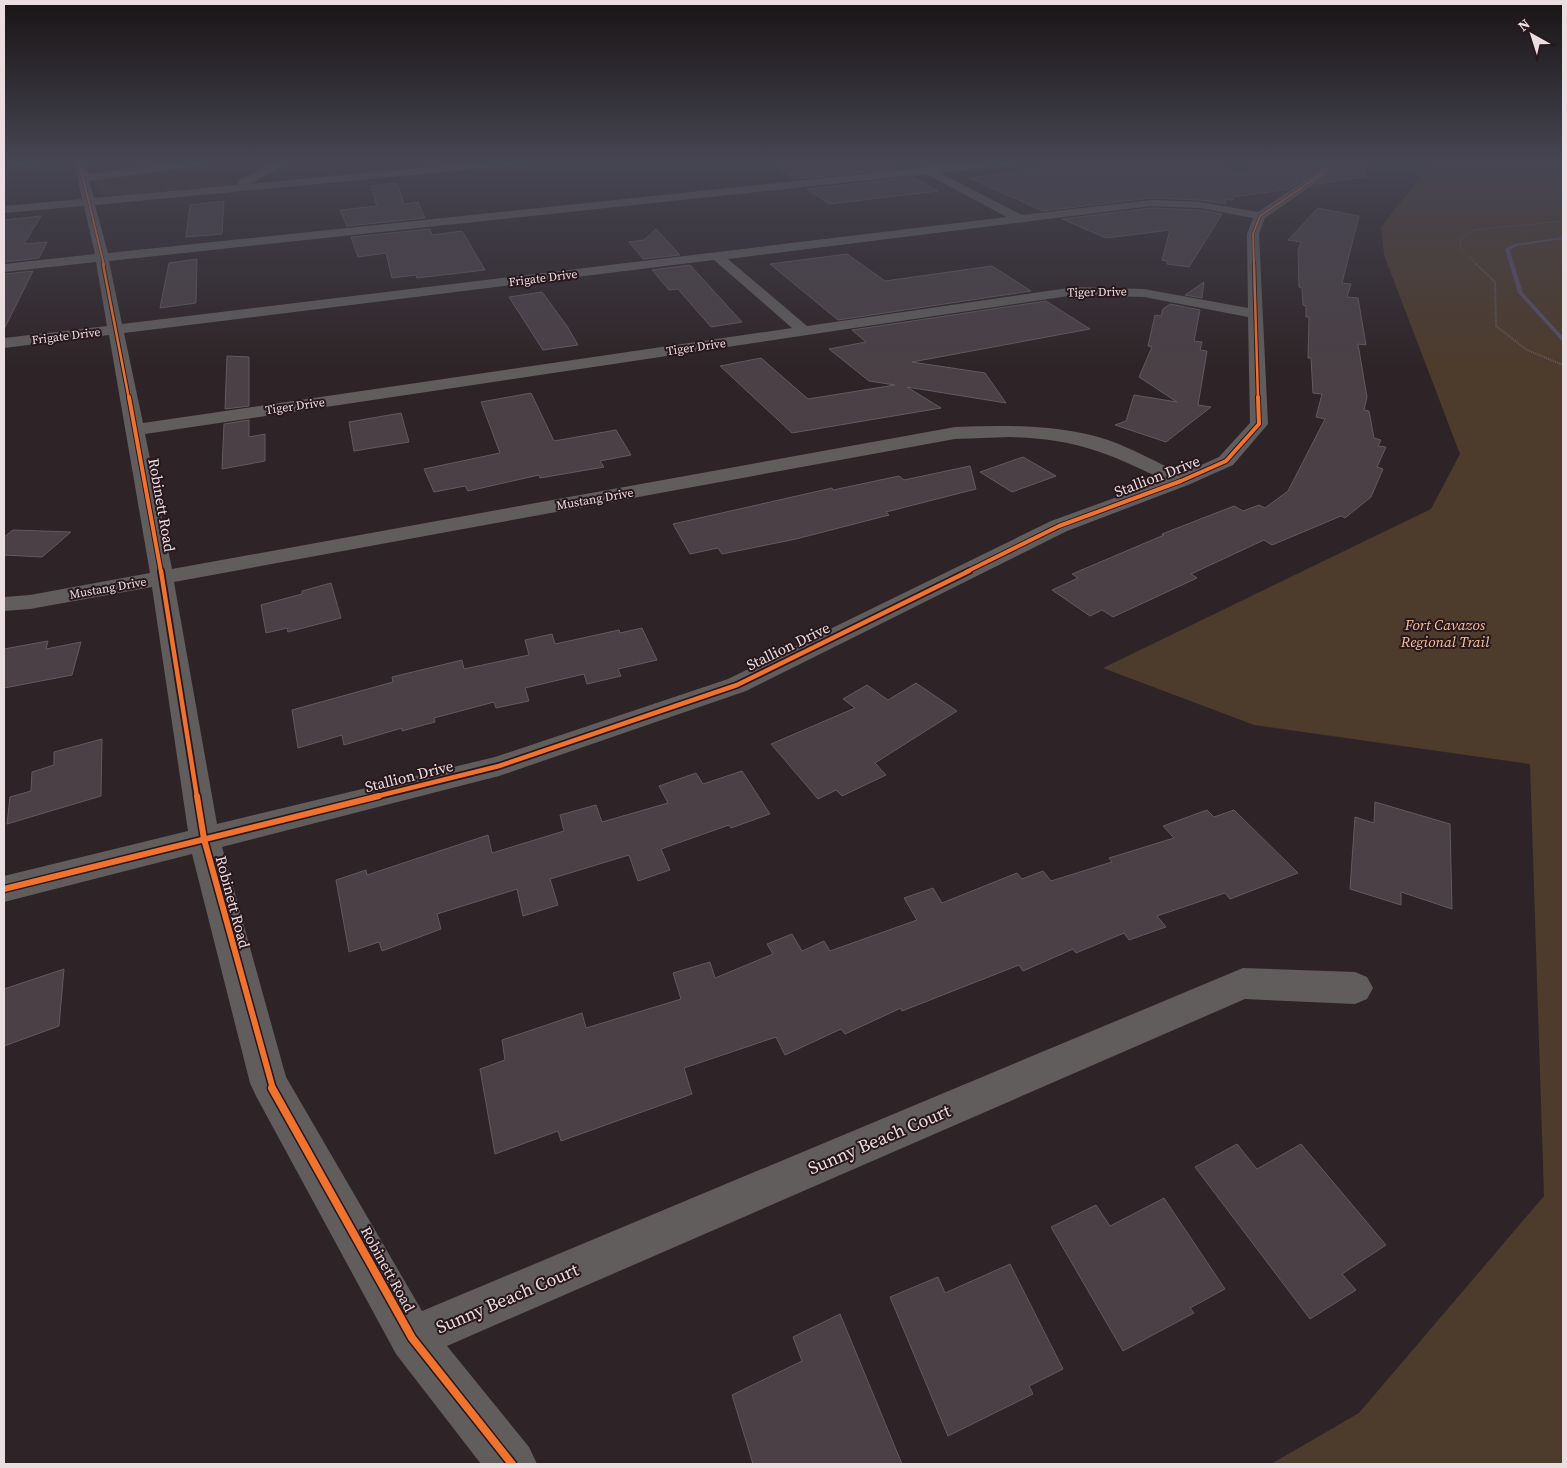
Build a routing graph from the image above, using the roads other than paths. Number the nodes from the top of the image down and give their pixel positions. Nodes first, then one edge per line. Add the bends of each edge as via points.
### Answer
1 (96, 230) edge
2 (366, 230) edge
3 (934, 230) edge
4 (1255, 230) edge
5 (717, 256) junction
6 (102, 257) junction
7 (4, 268) edge
8 (1256, 314) junction
9 (114, 330) junction
10 (804, 330) junction
11 (4, 343) edge
12 (135, 430) junction
13 (1181, 481) junction
14 (162, 578) junction
15 (4, 604) edge
16 (204, 839) junction
17 (4, 889) edge
18 (1355, 988) dead end
19 (412, 1338) junction
20 (512, 1464) edge

1 - 6 street, Robinett Road
2 - 6 street
3 - 5 street, Frigate Drive
4 - 8 street, Stallion Drive
5 - 9 street, Frigate Drive
5 - 10 street
6 - 7 street
6 - 9 street, Robinett Road
8 - 10 street, Tiger Drive via 1153,294 1093,290
8 - 13 street, Stallion Drive via 1259,424 1226,461
9 - 11 street, Frigate Drive
9 - 12 street, Robinett Road
10 - 12 street, Tiger Drive
12 - 14 street, Robinett Road
13 - 14 street, Mustang Drive via 1100,444 1038,431 955,433
13 - 16 street, Stallion Drive via 1059,526 737,685 499,766
14 - 15 street, Mustang Drive
14 - 16 street, Robinett Road
16 - 17 street, Stallion Drive
16 - 19 street, Robinett Road via 269,1083
18 - 19 street, Sunny Beach Court via 1243,983
19 - 20 street, Robinett Road

